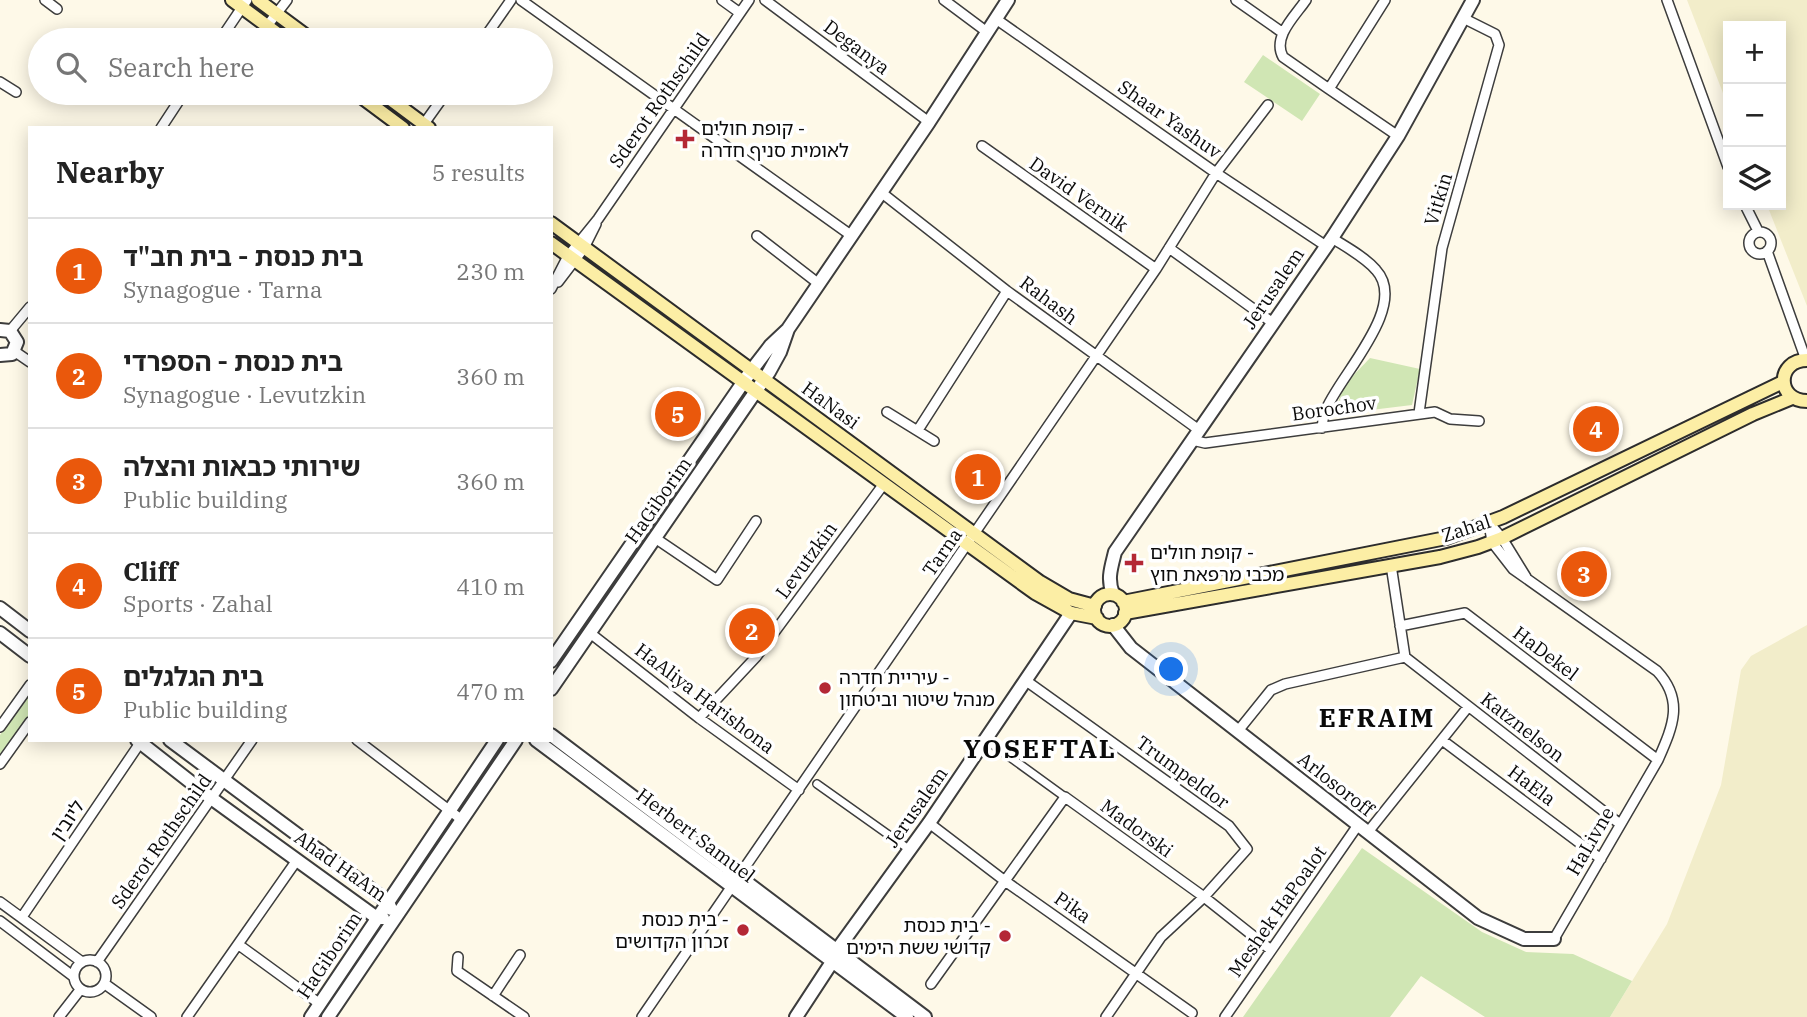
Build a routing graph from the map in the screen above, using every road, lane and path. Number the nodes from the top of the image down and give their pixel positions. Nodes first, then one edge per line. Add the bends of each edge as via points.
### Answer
1 (45, 0) edge
2 (258, 0) edge
3 (287, 0) edge
4 (511, 0) edge
5 (521, 0) edge
6 (722, 0) edge
7 (749, 0) edge
8 (765, 0) edge
9 (944, 0) edge
10 (1008, 0) edge
11 (1236, 0) edge
12 (1306, 0) edge
13 (1385, 0) edge
14 (1473, 0) edge
15 (1667, 0) edge
16 (240, 3) edge
17 (57, 9) dead end
18 (740, 13) junction
19 (276, 14) junction
20 (1463, 18) junction
21 (996, 19) junction
22 (267, 26) junction
23 (226, 28) edge
24 (270, 28) edge
25 (295, 28) edge
26 (491, 28) edge
27 (987, 32) junction
28 (1283, 33) junction
29 (0, 82) edge
30 (1329, 89) junction
31 (16, 92) dead end
32 (176, 105) edge
33 (372, 105) edge
34 (397, 105) edge
35 (439, 105) edge
36 (1268, 105) dead end
37 (674, 109) junction
38 (929, 122) junction
39 (162, 126) edge
40 (400, 126) edge
41 (424, 126) edge
42 (426, 126) edge
43 (1398, 136) junction
44 (982, 146) dead end
45 (1723, 153) edge
46 (1216, 173) junction
47 (882, 193) junction
48 (1747, 210) edge
49 (553, 225) edge
50 (1758, 232) junction
51 (757, 236) dead end
52 (852, 236) junction
53 (1329, 242) junction
54 (553, 245) edge
55 (580, 246) junction
56 (1169, 248) junction
57 (1767, 251) junction
58 (571, 259) junction
59 (1156, 270) junction
60 (819, 284) junction
61 (553, 286) edge
62 (1007, 291) junction
63 (28, 309) edge
64 (1273, 323) junction
65 (788, 329) junction
66 (5, 331) edge
67 (5, 355) edge
68 (1096, 357) junction
69 (1807, 360) edge
70 (28, 361) edge
71 (747, 376) junction
72 (1783, 383) junction
73 (760, 385) junction
74 (1792, 398) junction
75 (1807, 401) edge
76 (887, 412) dead end
77 (1419, 413) junction
78 (1479, 421) dead end
79 (1321, 428) junction
80 (918, 430) junction
81 (1196, 435) junction
82 (934, 441) dead end
83 (883, 485) junction
84 (756, 521) dead end
85 (1489, 523) junction
86 (655, 538) junction
87 (972, 540) junction
88 (1497, 540) junction
89 (1391, 565) junction
90 (1120, 603) junction
91 (0, 608) edge
92 (1096, 612) junction
93 (1071, 613) junction
94 (1113, 625) junction
95 (1400, 626) junction
96 (28, 629) edge
97 (0, 633) edge
98 (590, 633) junction
99 (28, 654) edge
100 (1405, 657) junction
101 (553, 658) edge
102 (1025, 680) junction
103 (553, 685) edge
104 (28, 688) edge
105 (1468, 706) junction
106 (699, 718) junction
107 (28, 725) edge
108 (0, 727) edge
109 (1238, 732) junction
110 (553, 737) edge
111 (985, 739) junction
112 (1442, 740) junction
113 (139, 742) edge
114 (173, 742) edge
115 (251, 742) edge
116 (360, 742) edge
117 (496, 742) edge
118 (515, 742) edge
119 (539, 742) edge
120 (1658, 760) junction
121 (0, 764) edge
122 (224, 782) junction
123 (817, 784) dead end
124 (799, 790) junction
125 (1065, 797) junction
126 (211, 798) junction
127 (449, 811) junction
128 (462, 820) junction
129 (929, 823) junction
130 (1620, 824) junction
131 (1363, 829) junction
132 (910, 850) junction
133 (1601, 859) junction
134 (297, 860) junction
135 (737, 881) junction
136 (1005, 881) junction
137 (1203, 897) junction
138 (0, 902) edge
139 (388, 902) junction
140 (22, 918) junction
141 (377, 918) junction
142 (395, 919) junction
143 (0, 921) edge
144 (1554, 939) joint
145 (239, 945) junction
146 (1270, 950) junction
147 (520, 956) dead end
148 (831, 956) junction
149 (458, 957) dead end
150 (82, 962) junction
151 (97, 962) junction
152 (1137, 973) junction
153 (74, 977) junction
154 (105, 984) junction
155 (931, 984) dead end
156 (80, 990) junction
157 (493, 996) junction
158 (320, 1004) junction
159 (1195, 1015) edge
160 (59, 1017) edge
161 (150, 1017) edge
162 (187, 1017) edge
163 (311, 1017) edge
164 (328, 1017) edge
165 (524, 1017) edge
166 (642, 1017) edge
167 (787, 1017) edge
168 (796, 1017) edge
169 (907, 1017) edge
170 (925, 1017) edge
171 (1106, 1017) edge
172 (1225, 1017) edge

1 - 17 street
2 - 19 main road
3 - 19 street
4 - 26 street
5 - 37 street
6 - 18 street
7 - 18 street, Sderot Rothschild
8 - 38 street, Deganya
9 - 27 street
10 - 21 street, HaGiborim
11 - 28 street
12 - 28 street
13 - 30 street
14 - 20 street, Jerusalem
15 - 45 street
16 - 22 main road
16 - 23 street
18 - 37 street, Sderot Rothschild
19 - 22 street
19 - 25 main road
20 - 43 street, Jerusalem
20 - 77 street, Vitkin via 1495,34 1499,45 1442,248
21 - 27 street, HaGiborim
21 - 46 street, Shaar Yashuv
22 - 24 main road
27 - 38 street, HaGiborim
28 - 30 street via 1279,47 1283,57
29 - 31 street
30 - 43 street
32 - 39 street
33 - 40 main road
34 - 41 main road
35 - 42 street
36 - 46 street, Tarna
37 - 52 street
37 - 55 street, Sderot Rothschild
38 - 47 street, HaGiborim
43 - 53 street, Jerusalem
44 - 59 street, David Vernik
46 - 53 street, Shaar Yashuv
46 - 56 street, Tarna
47 - 52 street, HaGiborim
47 - 62 street, Rahash
48 - 50 street
49 - 55 main road, HaNasi
50 - 57 street via 1770,238
50 - 57 street via 1750,238 1750,248 1760,254
51 - 60 street
52 - 60 street, HaGiborim
53 - 64 street, Jerusalem
53 - 79 street, Shaar Yashuv via 1375,268 1384,289 1372,336 1329,403
54 - 58 main road, HaNasi
55 - 58 street, Sderot Rothschild
55 - 71 main road, HaNasi
56 - 59 street, Tarna
56 - 64 street
57 - 69 street
58 - 61 street, Sderot Rothschild
58 - 71 main road, HaNasi
59 - 68 street, Tarna
60 - 65 street, HaGiborim
62 - 68 street, Rahash
62 - 80 street
63 - 66 street
64 - 81 street, Jerusalem
65 - 71 street, HaGiborim
65 - 73 street, HaGiborim
66 - 67 street via 16,338
67 - 70 street
68 - 81 street, Rahash
68 - 87 street, Tarna
69 - 72 main road via 1789,366
71 - 73 main road, HaNasi
71 - 101 street, HaGiborim
72 - 74 main road
72 - 85 main road, Zahal
73 - 83 main road, HaNasi
73 - 86 street, HaGiborim
73 - 87 main road, HaNasi
74 - 75 main road
74 - 88 main road, Zahal
76 - 80 street
77 - 78 street, Borochov
77 - 79 street, Borochov
79 - 81 street, Borochov via 1205,443
80 - 82 street
81 - 90 street, Jerusalem via 1115,552 1109,584
83 - 87 main road, HaNasi
83 - 106 street, Levutzkin via 756,657
84 - 86 street via 717,580
85 - 88 street
85 - 90 main road, Zahal via 1446,538
86 - 98 street, HaGiborim
87 - 92 main road, HaNasi
87 - 93 main road, HaNasi via 1035,593
87 - 124 street, Tarna
88 - 89 main road, Zahal
88 - 120 street, HaLivne via 1504,560 1529,581 1668,683 1674,715
89 - 90 main road, Zahal
89 - 95 street
90 - 92 main road via 1100,598
90 - 94 main road via 1121,621
91 - 96 street
92 - 93 main road, HaNasi
92 - 94 main road via 1103,624
93 - 102 street, Jerusalem
94 - 109 street, Arlosoroff via 1131,648
95 - 100 street
95 - 120 street, HaDekel via 1465,613
97 - 99 street
98 - 103 street, HaGiborim
98 - 106 street, HaAliya Harishona
100 - 105 street, Katznelson
100 - 109 street via 1271,690
102 - 111 street, Jerusalem
102 - 137 street, Trumpeldor via 1229,826 1247,849
104 - 108 street
105 - 112 street, Meshek HaPoalot
105 - 130 street, Katznelson
106 - 124 street, HaAliya Harishona
107 - 121 street
109 - 131 street, Arlosoroff
110 - 135 street, Herbert Samuel
111 - 125 street
111 - 129 street, Jerusalem
112 - 131 street, Meshek HaPoalot
112 - 133 street, HaEla
113 - 126 street, Ahad HaAm
113 - 140 street, ליובין
114 - 122 street, Ahad HaAm
115 - 122 street, Sderot Rothschild
116 - 127 street
117 - 127 street, HaGiborim
118 - 128 street, HaGiborim
119 - 135 street, Herbert Samuel
120 - 130 street, HaLivne
122 - 126 street, Sderot Rothschild
122 - 139 street, Ahad HaAm
123 - 132 street
124 - 135 street, Tarna
125 - 136 street
125 - 137 street, Madorski
126 - 134 street, Ahad HaAm
126 - 151 street, Sderot Rothschild
127 - 128 street
127 - 139 street, HaGiborim
128 - 142 street, HaGiborim
129 - 132 street, Jerusalem
129 - 136 street, Pika
130 - 133 street, HaLivne
131 - 144 street, Arlosoroff via 1478,918 1524,939
131 - 146 street, Meshek HaPoalot
132 - 148 street, Jerusalem
133 - 144 street, HaLivne
134 - 141 street, Ahad HaAm
134 - 145 street
135 - 148 street, Herbert Samuel
135 - 166 street, Tarna
136 - 152 street, Pika
136 - 155 street
137 - 146 street, Madorski
137 - 152 street via 1161,937
138 - 140 street
139 - 141 street, HaGiborim
139 - 142 street, Ahad HaAm
140 - 150 street
141 - 142 street, Ahad HaAm
141 - 158 street, HaGiborim
142 - 164 street, HaGiborim
143 - 153 street
145 - 158 street
145 - 162 street
146 - 172 street, Meshek HaPoalot
147 - 157 street
148 - 167 street
148 - 168 street
148 - 169 street
148 - 170 street
149 - 157 street via 457,971
150 - 151 street
150 - 153 street
151 - 154 street via 106,971
152 - 159 street, Pika
152 - 171 street
153 - 156 street
154 - 156 street via 91,993
154 - 161 street
156 - 160 street
157 - 165 street
158 - 163 street, HaGiborim

